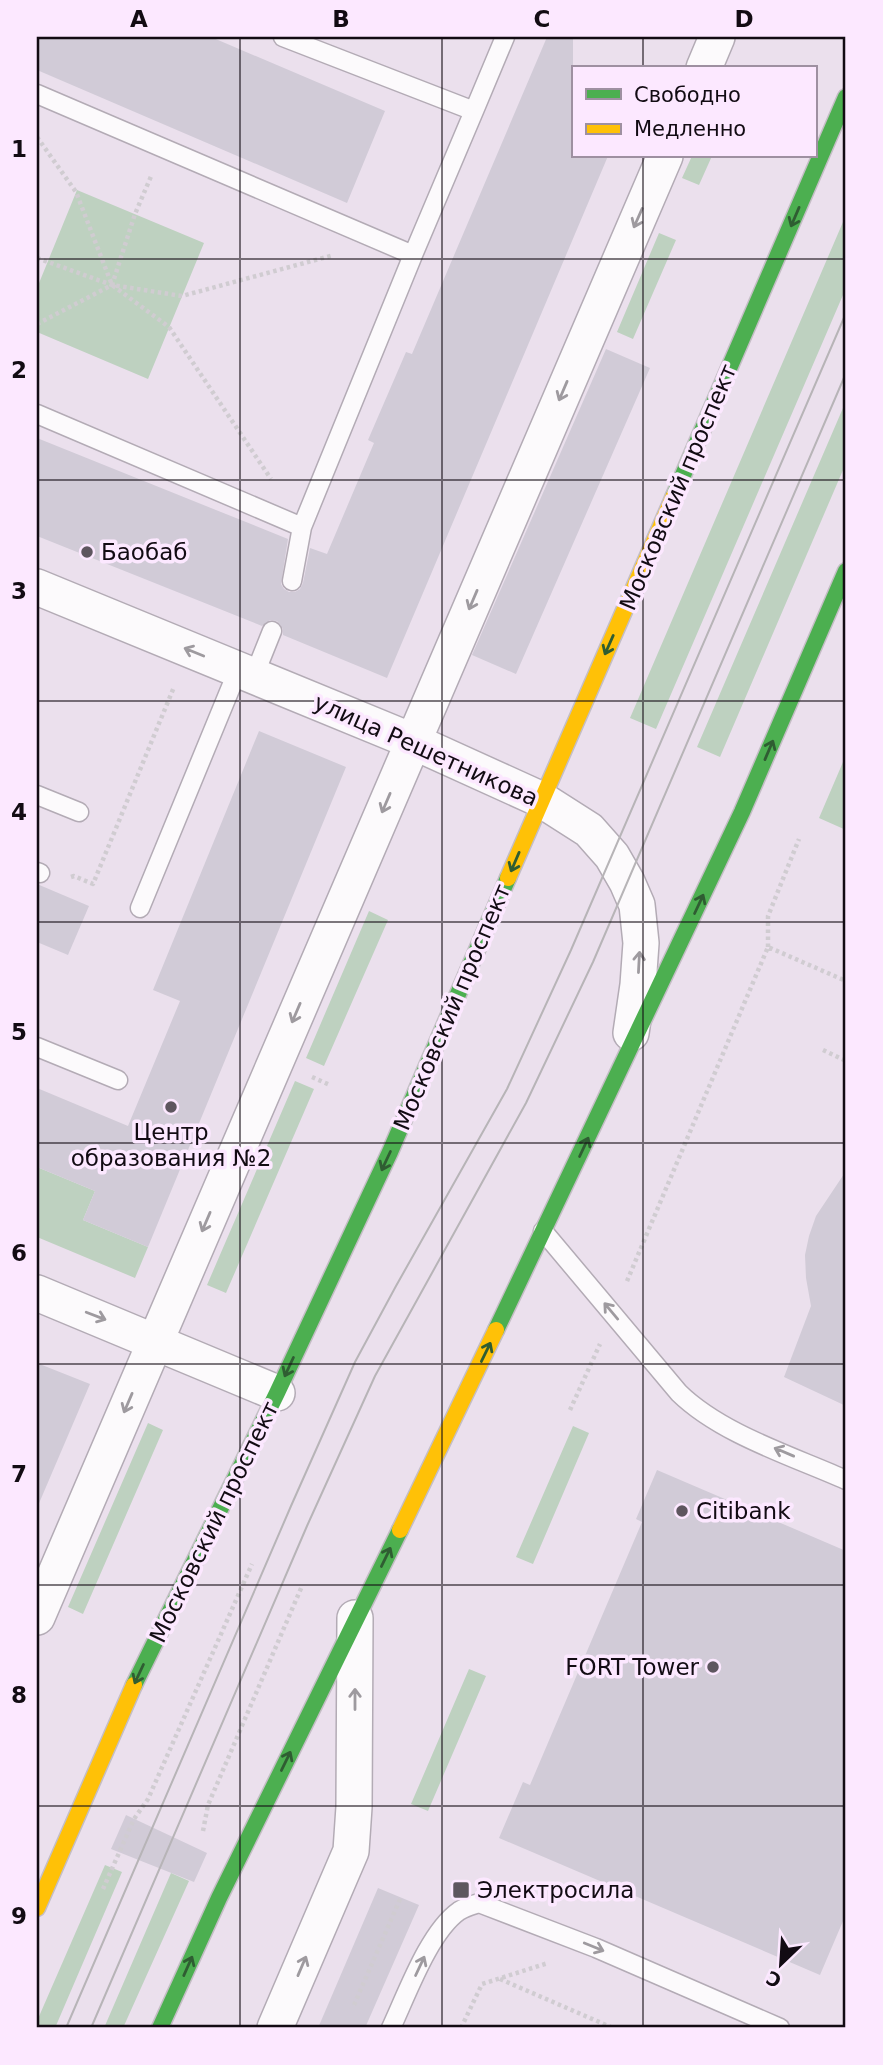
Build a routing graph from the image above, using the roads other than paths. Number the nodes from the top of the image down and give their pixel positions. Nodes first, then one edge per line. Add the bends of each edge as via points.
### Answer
1 (283, 37) edge
2 (505, 37) edge
3 (718, 37) edge
4 (705, 66) edge
5 (37, 93) edge
6 (846, 97) edge
7 (474, 111) junction
8 (664, 158) edge
9 (413, 255) junction
10 (37, 414) edge
11 (302, 527) junction
12 (846, 571) edge
13 (292, 580) dead end
14 (37, 587) edge
15 (272, 631) dead end
16 (246, 673) junction
17 (412, 741) junction
18 (37, 795) edge
19 (542, 800) junction
20 (79, 812) dead end
21 (141, 908) dead end
22 (37, 1047) edge
23 (627, 1054) junction
24 (118, 1080) dead end
25 (543, 1231) junction
26 (37, 1293) edge
27 (155, 1340) junction
28 (278, 1393) junction
29 (846, 1479) edge
30 (37, 1617) edge
31 (355, 1618) junction
32 (37, 1908) edge
33 (160, 2028) edge
34 (275, 2028) edge
35 (391, 2028) edge
36 (780, 2028) edge

1 - 7 lane
2 - 7 lane
3 - 4 street
5 - 9 lane
6 -> 19 main road, Московский проспект
7 - 9 lane
8 -> 17 street
9 - 11 lane
10 - 11 lane
11 - 13 lane
23 -> 12 main road via 742,812
16 -> 14 street, улица Решетникова
15 - 16 lane
16 - 17 street, улица Решетникова
16 - 21 lane
17 - 19 street, улица Решетникова
17 -> 27 street
18 - 20 lane
23 -> 19 street, улица Решетникова via 638,985 638,905 612,856 589,830
19 -> 28 main road, Московский проспект via 390,1152
22 - 24 lane
25 -> 23 main road
29 -> 25 lane via 730,1429 696,1409
31 -> 25 main road
26 -> 27 street
27 - 28 street
27 -> 30 street
28 -> 32 main road, Московский проспект via 138,1676
33 -> 31 main road
34 -> 31 street via 351,1851
35 -> 36 lane via 446,1922 461,1909 479,1903

